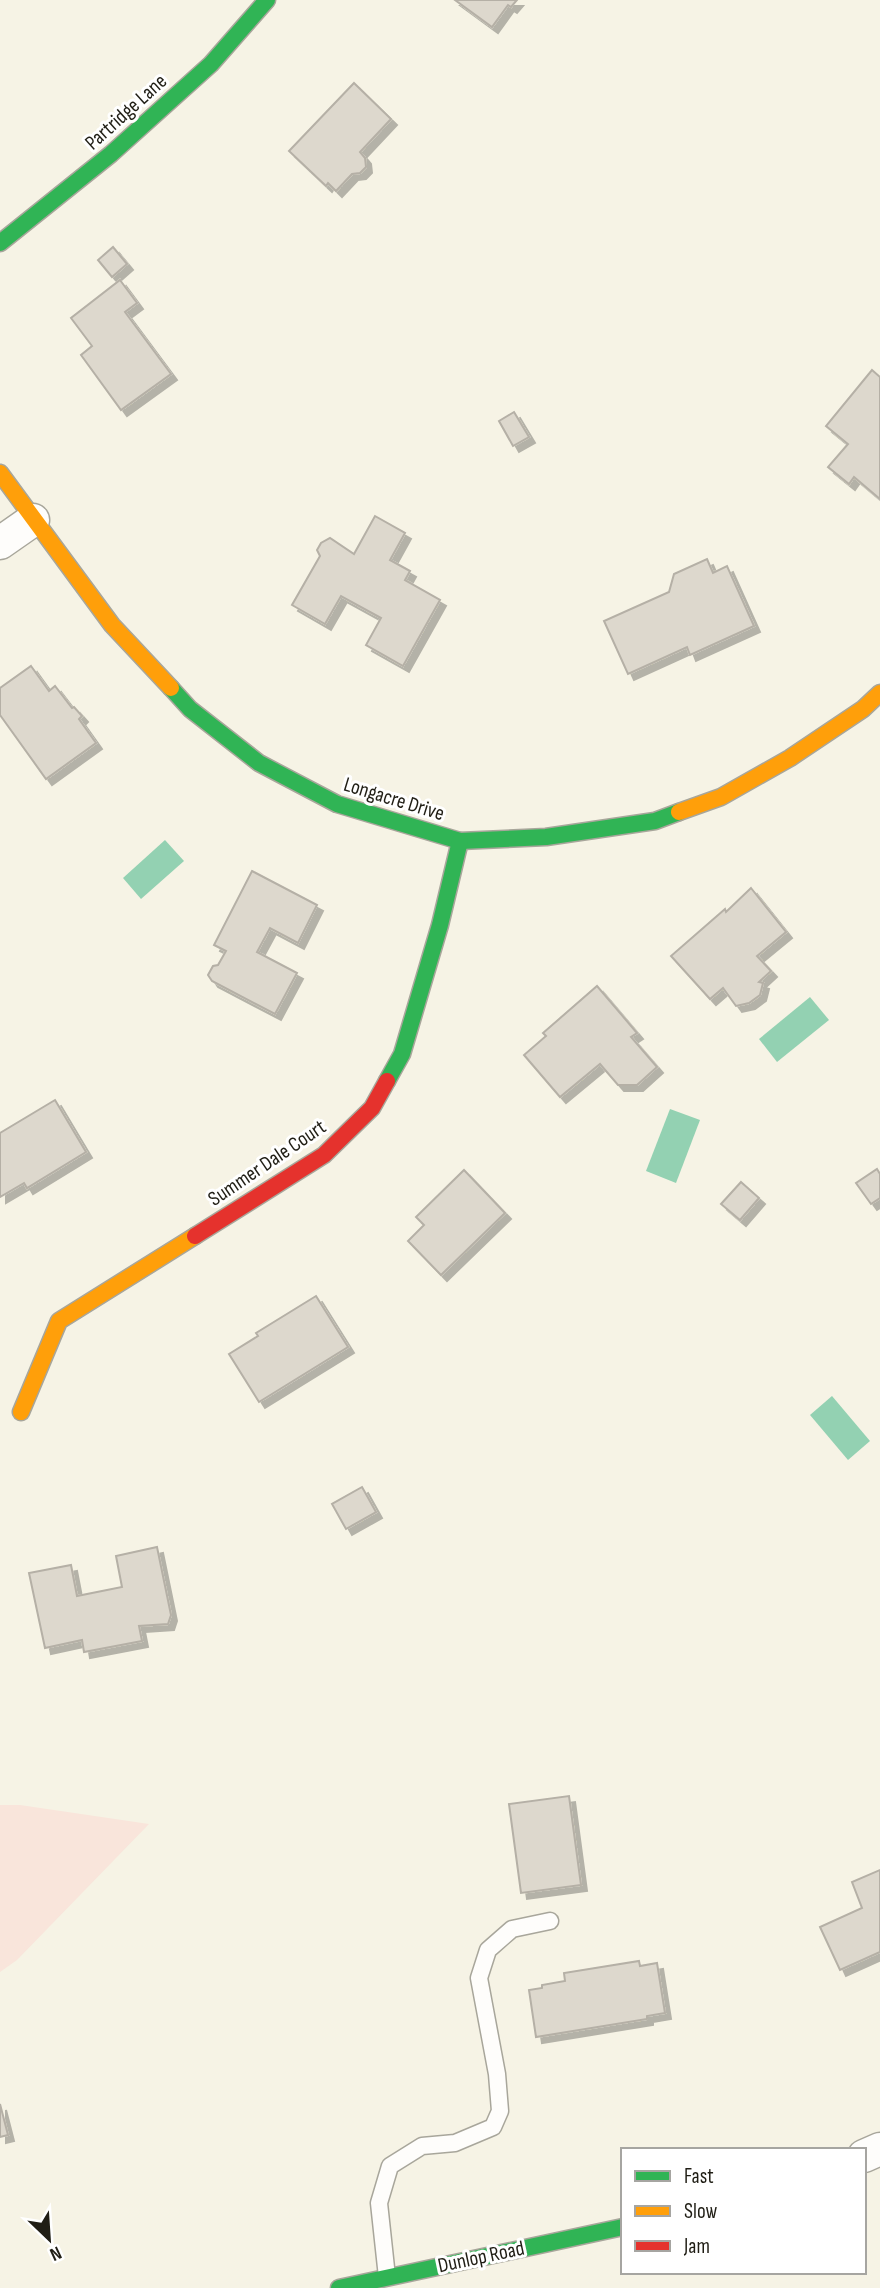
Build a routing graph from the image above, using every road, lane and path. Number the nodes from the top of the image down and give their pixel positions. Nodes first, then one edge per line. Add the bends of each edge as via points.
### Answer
1 (267, 0) edge
2 (0, 243) edge
3 (0, 473) edge
4 (33, 520) junction
5 (0, 543) edge
6 (880, 693) edge
7 (460, 841) junction
8 (21, 1412) dead end
9 (550, 1921) dead end
10 (621, 2227) edge
11 (387, 2277) junction
12 (339, 2288) edge

1 - 2 street, Partridge Lane via 211,64 111,154
3 - 4 street, Longacre Drive
4 - 5 street
4 - 7 street, Longacre Drive via 112,625 190,709 260,764 337,804
6 - 7 street, Longacre Drive via 779,764 721,797 655,821 546,837
7 - 8 street, Summer Dale Court via 402,1054 372,1108 324,1155 59,1321
9 - 11 lane via 512,1929 488,1950 480,1978 500,2111 493,2127 455,2143 422,2146 390,2166 379,2203
10 - 11 street, Dunlop Road
11 - 12 street, Dunlop Road

